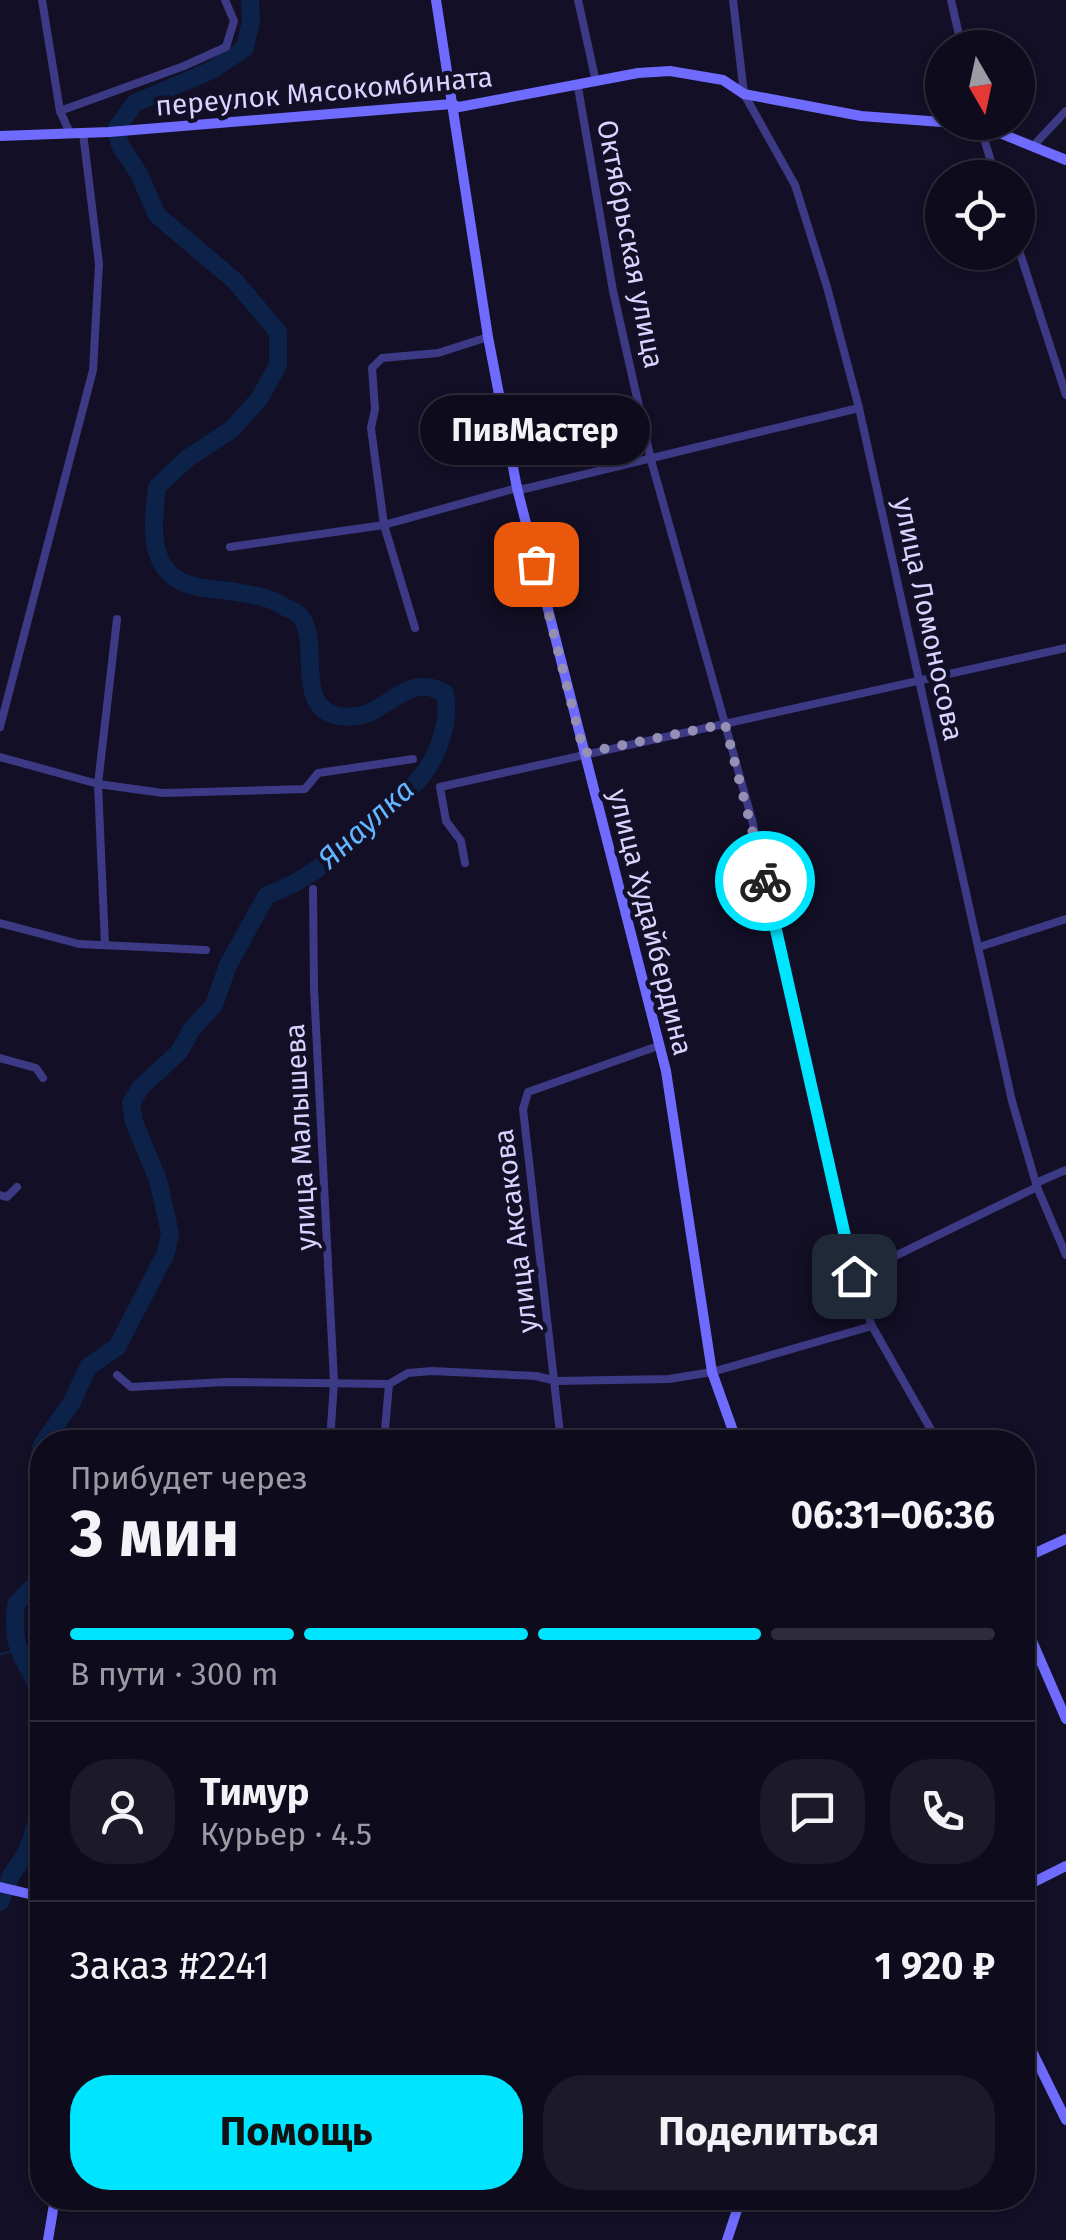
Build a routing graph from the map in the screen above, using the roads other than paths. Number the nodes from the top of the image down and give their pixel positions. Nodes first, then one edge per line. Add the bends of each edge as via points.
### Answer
1 (42, 0) edge
2 (225, 0) edge
3 (436, 0) edge
4 (578, 0) edge
5 (734, 0) edge
6 (951, 0) edge
7 (958, 30) edge
8 (596, 82) junction
9 (578, 86) junction
10 (744, 94) junction
11 (452, 104) junction
12 (60, 111) junction
13 (1066, 111) edge
14 (925, 121) edge
15 (70, 133) junction
16 (84, 133) junction
17 (1, 140) edge
18 (1021, 140) edge
19 (1034, 145) junction
20 (1066, 160) edge
21 (1025, 270) edge
22 (488, 336) junction
23 (1066, 395) edge
24 (858, 408) junction
25 (651, 460) junction
26 (517, 488) junction
27 (384, 525) junction
28 (230, 546) dead end
29 (117, 619) dead end
30 (415, 628) dead end
31 (1066, 648) edge
32 (918, 682) junction
33 (725, 724) junction
34 (0, 727) edge
35 (584, 753) junction
36 (0, 757) edge
37 (413, 759) dead end
38 (98, 784) junction
39 (465, 863) dead end
40 (313, 889) dead end
41 (1066, 919) edge
42 (0, 923) edge
43 (105, 945) junction
44 (979, 947) junction
45 (206, 950) dead end
46 (658, 1046) junction
47 (0, 1058) edge
48 (43, 1078) dead end
49 (1066, 1170) edge
50 (1037, 1185) junction
51 (17, 1187) dead end
52 (0, 1195) edge
53 (1066, 1255) edge
54 (854, 1276) junction
55 (872, 1326) junction
56 (712, 1372) junction
57 (116, 1375) dead end
58 (556, 1381) junction
59 (334, 1382) junction
60 (389, 1384) junction
61 (331, 1430) edge
62 (385, 1430) edge
63 (560, 1430) edge
64 (732, 1430) edge
65 (931, 1430) edge
66 (1066, 1539) edge
67 (1035, 1553) edge
68 (1035, 1648) edge
69 (1066, 1718) edge
70 (1066, 1866) edge
71 (1035, 1882) edge
72 (0, 1887) edge
73 (30, 1894) edge
74 (1035, 2058) edge
75 (1066, 2120) edge
76 (54, 2210) edge
77 (737, 2210) edge
78 (48, 2240) edge
79 (727, 2240) edge

1 - 12 street
2 - 12 street via 234,21 226,47
3 - 11 street, улица Худайбердина
4 - 8 street, Октябрьская улица
5 - 10 street, улица Ломоносова
6 - 7 street
8 - 9 street, переулок Мясокомбината
8 - 10 street, переулок Мясокомбината via 670,71 723,80
9 - 11 street, переулок Мясокомбината
9 - 25 street, Октябрьская улица
10 - 14 street, переулок Мясокомбината
10 - 24 street, улица Ломоносова via 795,185
11 - 16 street, переулок Мясокомбината
11 - 22 street, улица Худайбердина
12 - 15 street
13 - 19 street
15 - 16 street, переулок Мясокомбината
15 - 17 street, переулок Мясокомбината
16 - 34 street via 100,264 93,370
18 - 19 street
19 - 20 street
21 - 23 street
22 - 26 street, улица Худайбердина
22 - 27 street via 438,353 382,358 372,368 371,428
24 - 25 street
24 - 32 street, улица Ломоносова
25 - 26 street
25 - 33 street, Октябрьская улица
26 - 27 street
26 - 35 street, улица Худайбердина
27 - 28 street
27 - 30 street
29 - 38 street
31 - 32 street
32 - 33 street
32 - 44 street, улица Ломоносова
33 - 35 street
33 - 54 street, Октябрьская улица
35 - 39 street via 440,787
35 - 46 street, улица Худайбердина
36 - 38 street
37 - 38 street via 318,773 305,789 163,793
38 - 43 street
40 - 59 street, улица Малышева
41 - 44 street
42 - 43 street
43 - 45 street
44 - 50 street, улица Ломоносова
46 - 56 street, улица Худайбердина
46 - 58 street, улица Аксакова via 528,1092 523,1109
47 - 48 street via 36,1068
49 - 50 street
50 - 53 street, улица Ломоносова
50 - 54 street
51 - 52 street via 8,1197
54 - 55 street, Октябрьская улица
55 - 56 street
55 - 65 street, Октябрьская улица
56 - 58 street
56 - 64 street, улица Худайбердина
57 - 59 street via 131,1386
58 - 60 street via 432,1371 408,1373
58 - 63 street, улица Аксакова
59 - 60 street
59 - 61 street, улица Малышева
60 - 62 street
66 - 67 street
68 - 69 street
70 - 71 street
72 - 73 street
74 - 75 street
76 - 78 street
77 - 79 street

